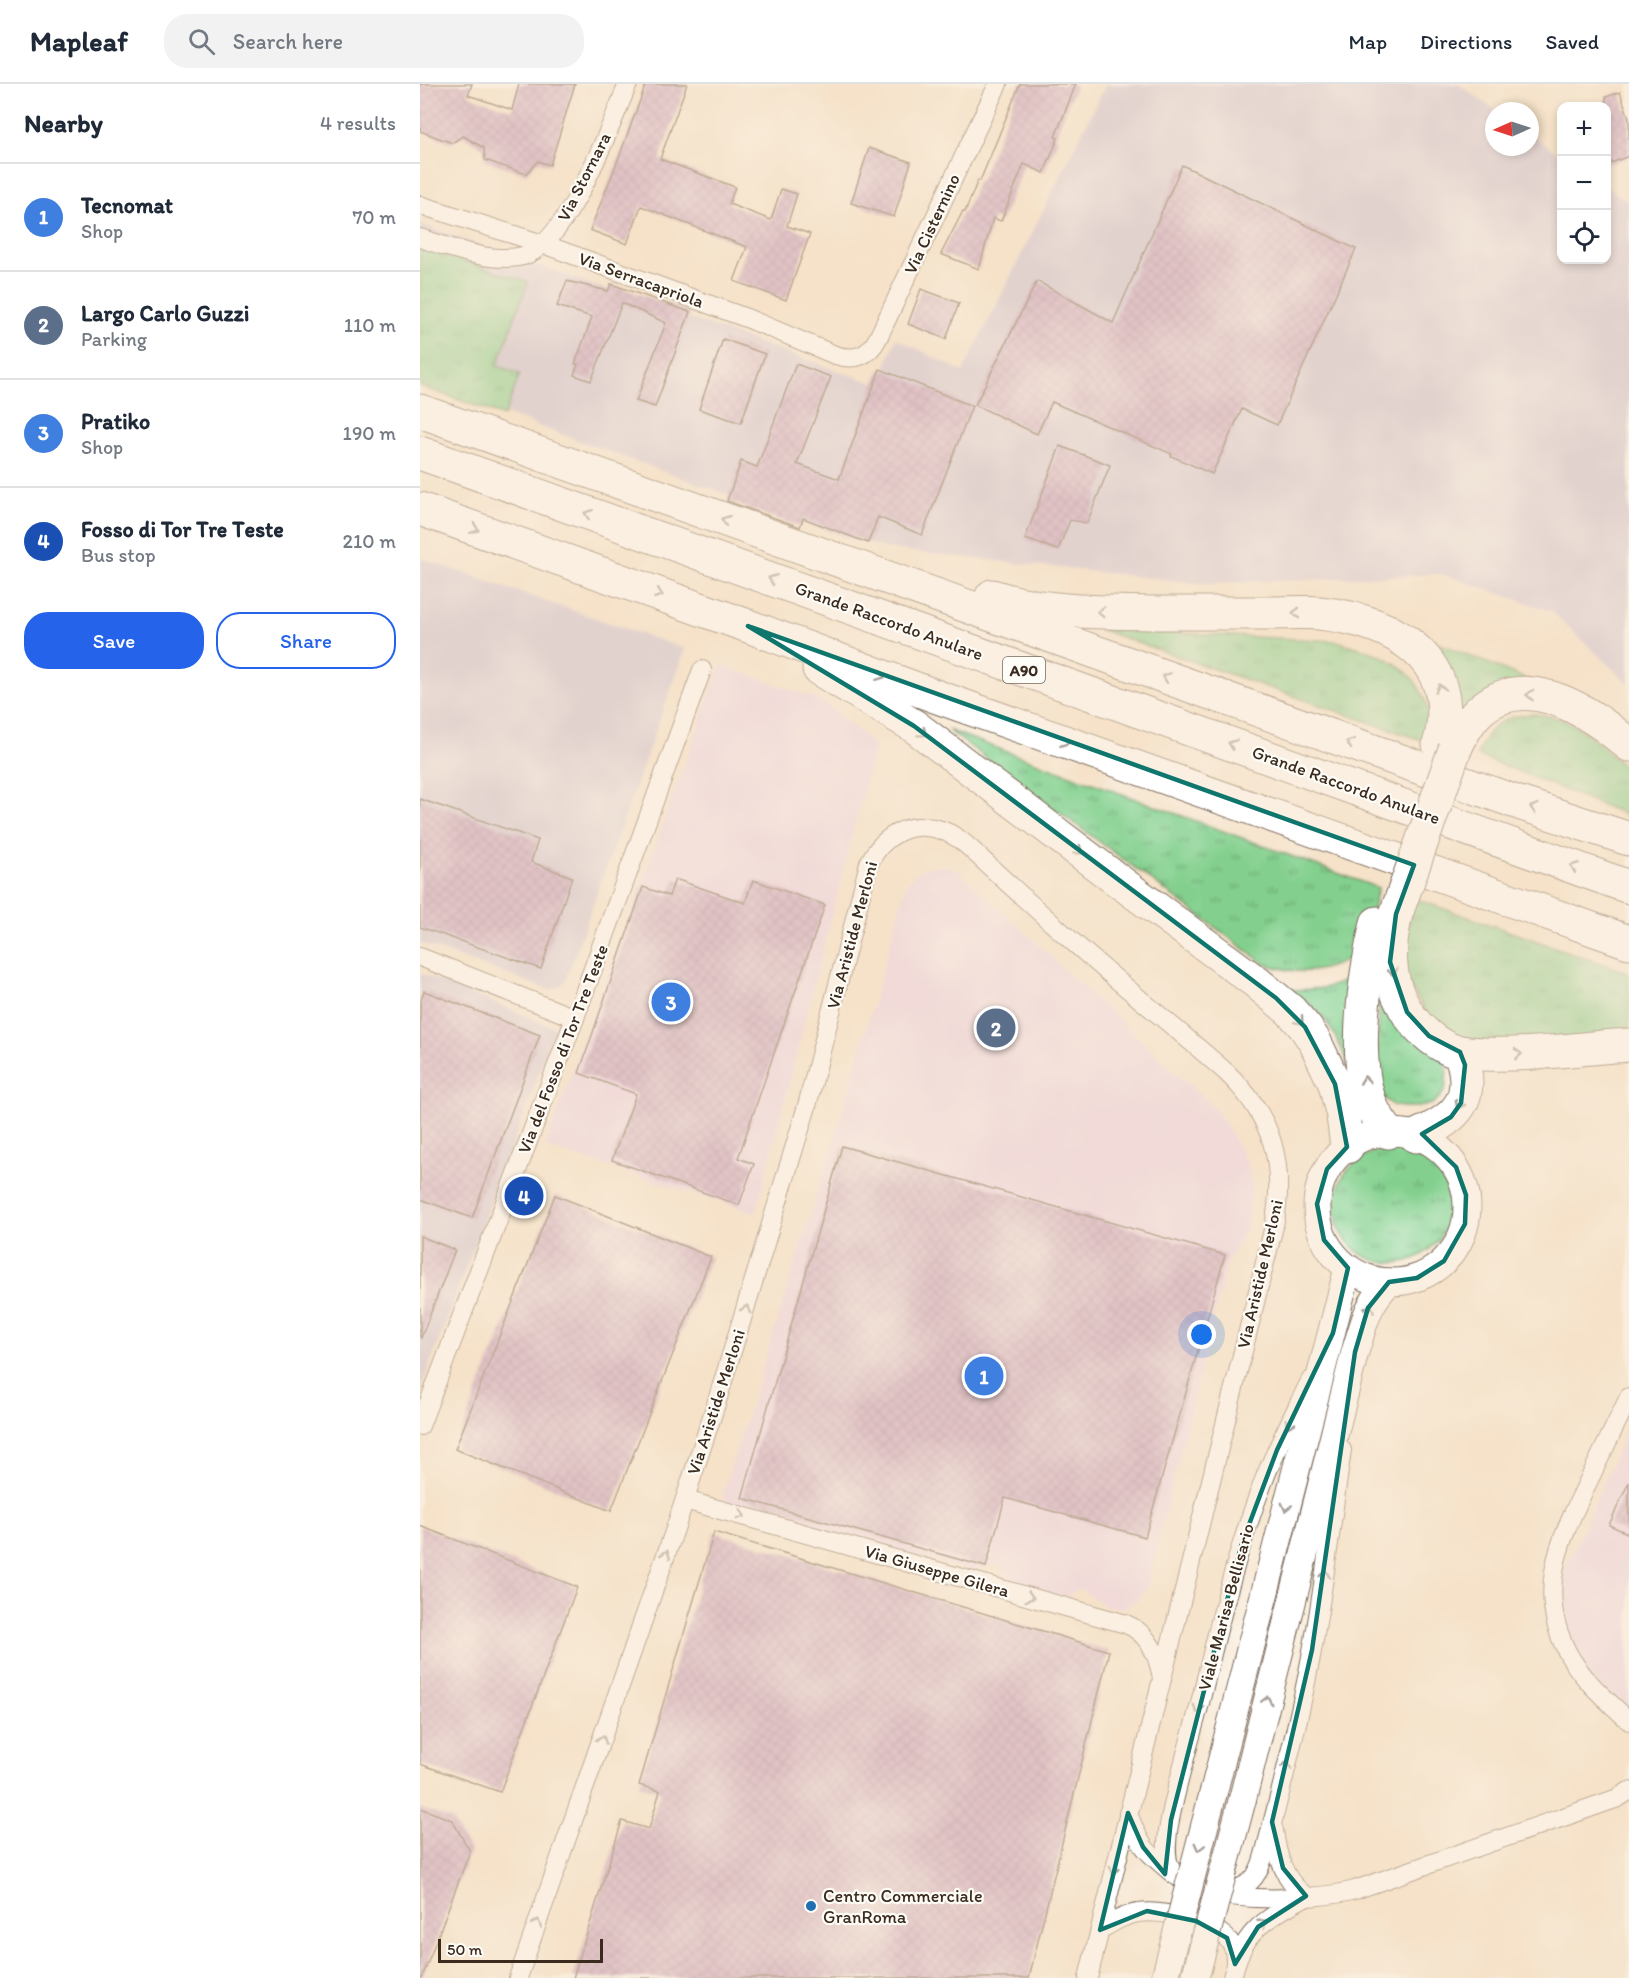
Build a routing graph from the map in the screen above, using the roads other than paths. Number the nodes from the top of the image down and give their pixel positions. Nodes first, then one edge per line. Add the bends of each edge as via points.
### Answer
1 (628, 84) edge
2 (998, 84) edge
3 (420, 205) edge
4 (420, 238) edge
5 (543, 244) junction
6 (860, 358) joint
7 (420, 411) edge
8 (420, 453) edge
9 (420, 509) edge
10 (832, 558) junction
11 (748, 626) junction
12 (702, 670) dead end
13 (1629, 745) edge
14 (1447, 747) junction
15 (1629, 839) edge
16 (1629, 887) edge
17 (1388, 910) junction
18 (1629, 942) edge
19 (420, 957) edge
20 (575, 1018) junction
21 (1629, 1045) edge
22 (1460, 1052) junction
23 (1402, 1134) junction
24 (1347, 1147) junction
25 (1348, 1268) junction
26 (1389, 1282) junction
27 (1333, 1334) junction
28 (1355, 1352) junction
29 (1629, 1397) edge
30 (420, 1426) edge
31 (685, 1500) junction
32 (1162, 1676) junction
33 (1629, 1721) edge
34 (1629, 1791) edge
35 (1128, 1813) junction
36 (1272, 1822) junction
37 (1173, 1873) junction
38 (1225, 1894) junction
39 (1306, 1896) junction
40 (1100, 1930) junction
41 (1234, 1971) edge
42 (518, 1978) edge
43 (1088, 1978) edge
44 (1165, 1978) edge
45 (1195, 1978) edge

1 - 5 street, Via Stornara via 596,161 566,215
2 - 6 street, Via Cisternino via 878,338
3 - 5 street, Via Serracapriola
4 - 5 street, Via Stornara via 489,256 523,256
5 - 6 street, Via Serracapriola via 835,355
10 -> 7 highway
16 -> 8 highway, Grande Raccordo Anulare / A90
9 -> 11 highway
14 -> 10 highway via 1442,689 1435,672 1405,641 1369,623 1318,613 1122,613 1059,609 1010,602 921,571
15 -> 10 highway
11 -> 18 highway
11 -> 24 highway via 914,726 1276,998 1305,1027 1323,1058 1339,1098
12 - 20 street, Via del Fosso di Tor Tre Teste
13 -> 14 highway via 1578,709 1529,694 1504,698 1484,707
14 - 17 highway, bridge
17 -> 22 highway via 1390,962 1399,997 1423,1031
23 -> 17 highway via 1377,1117 1371,1106 1362,1049 1370,956
19 - 20 street
20 - 30 street, Via del Fosso di Tor Tre Teste
22 -> 21 highway via 1521,1054
22 -> 23 highway via 1466,1076 1461,1103 1441,1125
23 - 24 main road via 1365,1136
23 - 26 main road via 1436,1146 1447,1156 1456,1167 1467,1209 1453,1251 1417,1278
24 - 25 main road via 1327,1169 1317,1204 1324,1240
25 - 26 main road via 1368,1278
25 - 27 main road, Viale Marisa Bellisario
28 -> 26 main road via 1368,1308
27 -> 37 street, Viale Marisa Bellisario via 1277,1449 1242,1546 1171,1820 1166,1852
27 -> 44 main road, Viale Marisa Bellisario, bridge
36 -> 28 street via 1314,1639
45 -> 28 main road, bridge
29 - 33 street via 1565,1530 1556,1559 1552,1596 1557,1625 1571,1659 1593,1687
31 -> 32 street, Via Giuseppe Gilera via 1126,1624 1149,1641
31 -> 32 street, Via Aristide Merloni via 788,1173 869,862 887,837 896,833 925,828 944,830 1227,1072 1255,1106 1275,1149 1279,1176 1275,1226
42 -> 31 street, Via Aristide Merloni
32 - 35 street, Via Aristide Merloni
34 - 39 street via 1355,1890
35 - 37 street via 1148,1854
35 -> 40 street, Via Aristide Merloni
36 - 38 street via 1256,1876
36 - 39 street via 1283,1868
37 - 38 street via 1192,1886
38 - 39 street via 1249,1899
41 -> 39 street via 1242,1947 1258,1927
40 - 41 street via 1147,1911 1196,1921 1232,1944
40 - 43 street, Via Aristide Merloni

